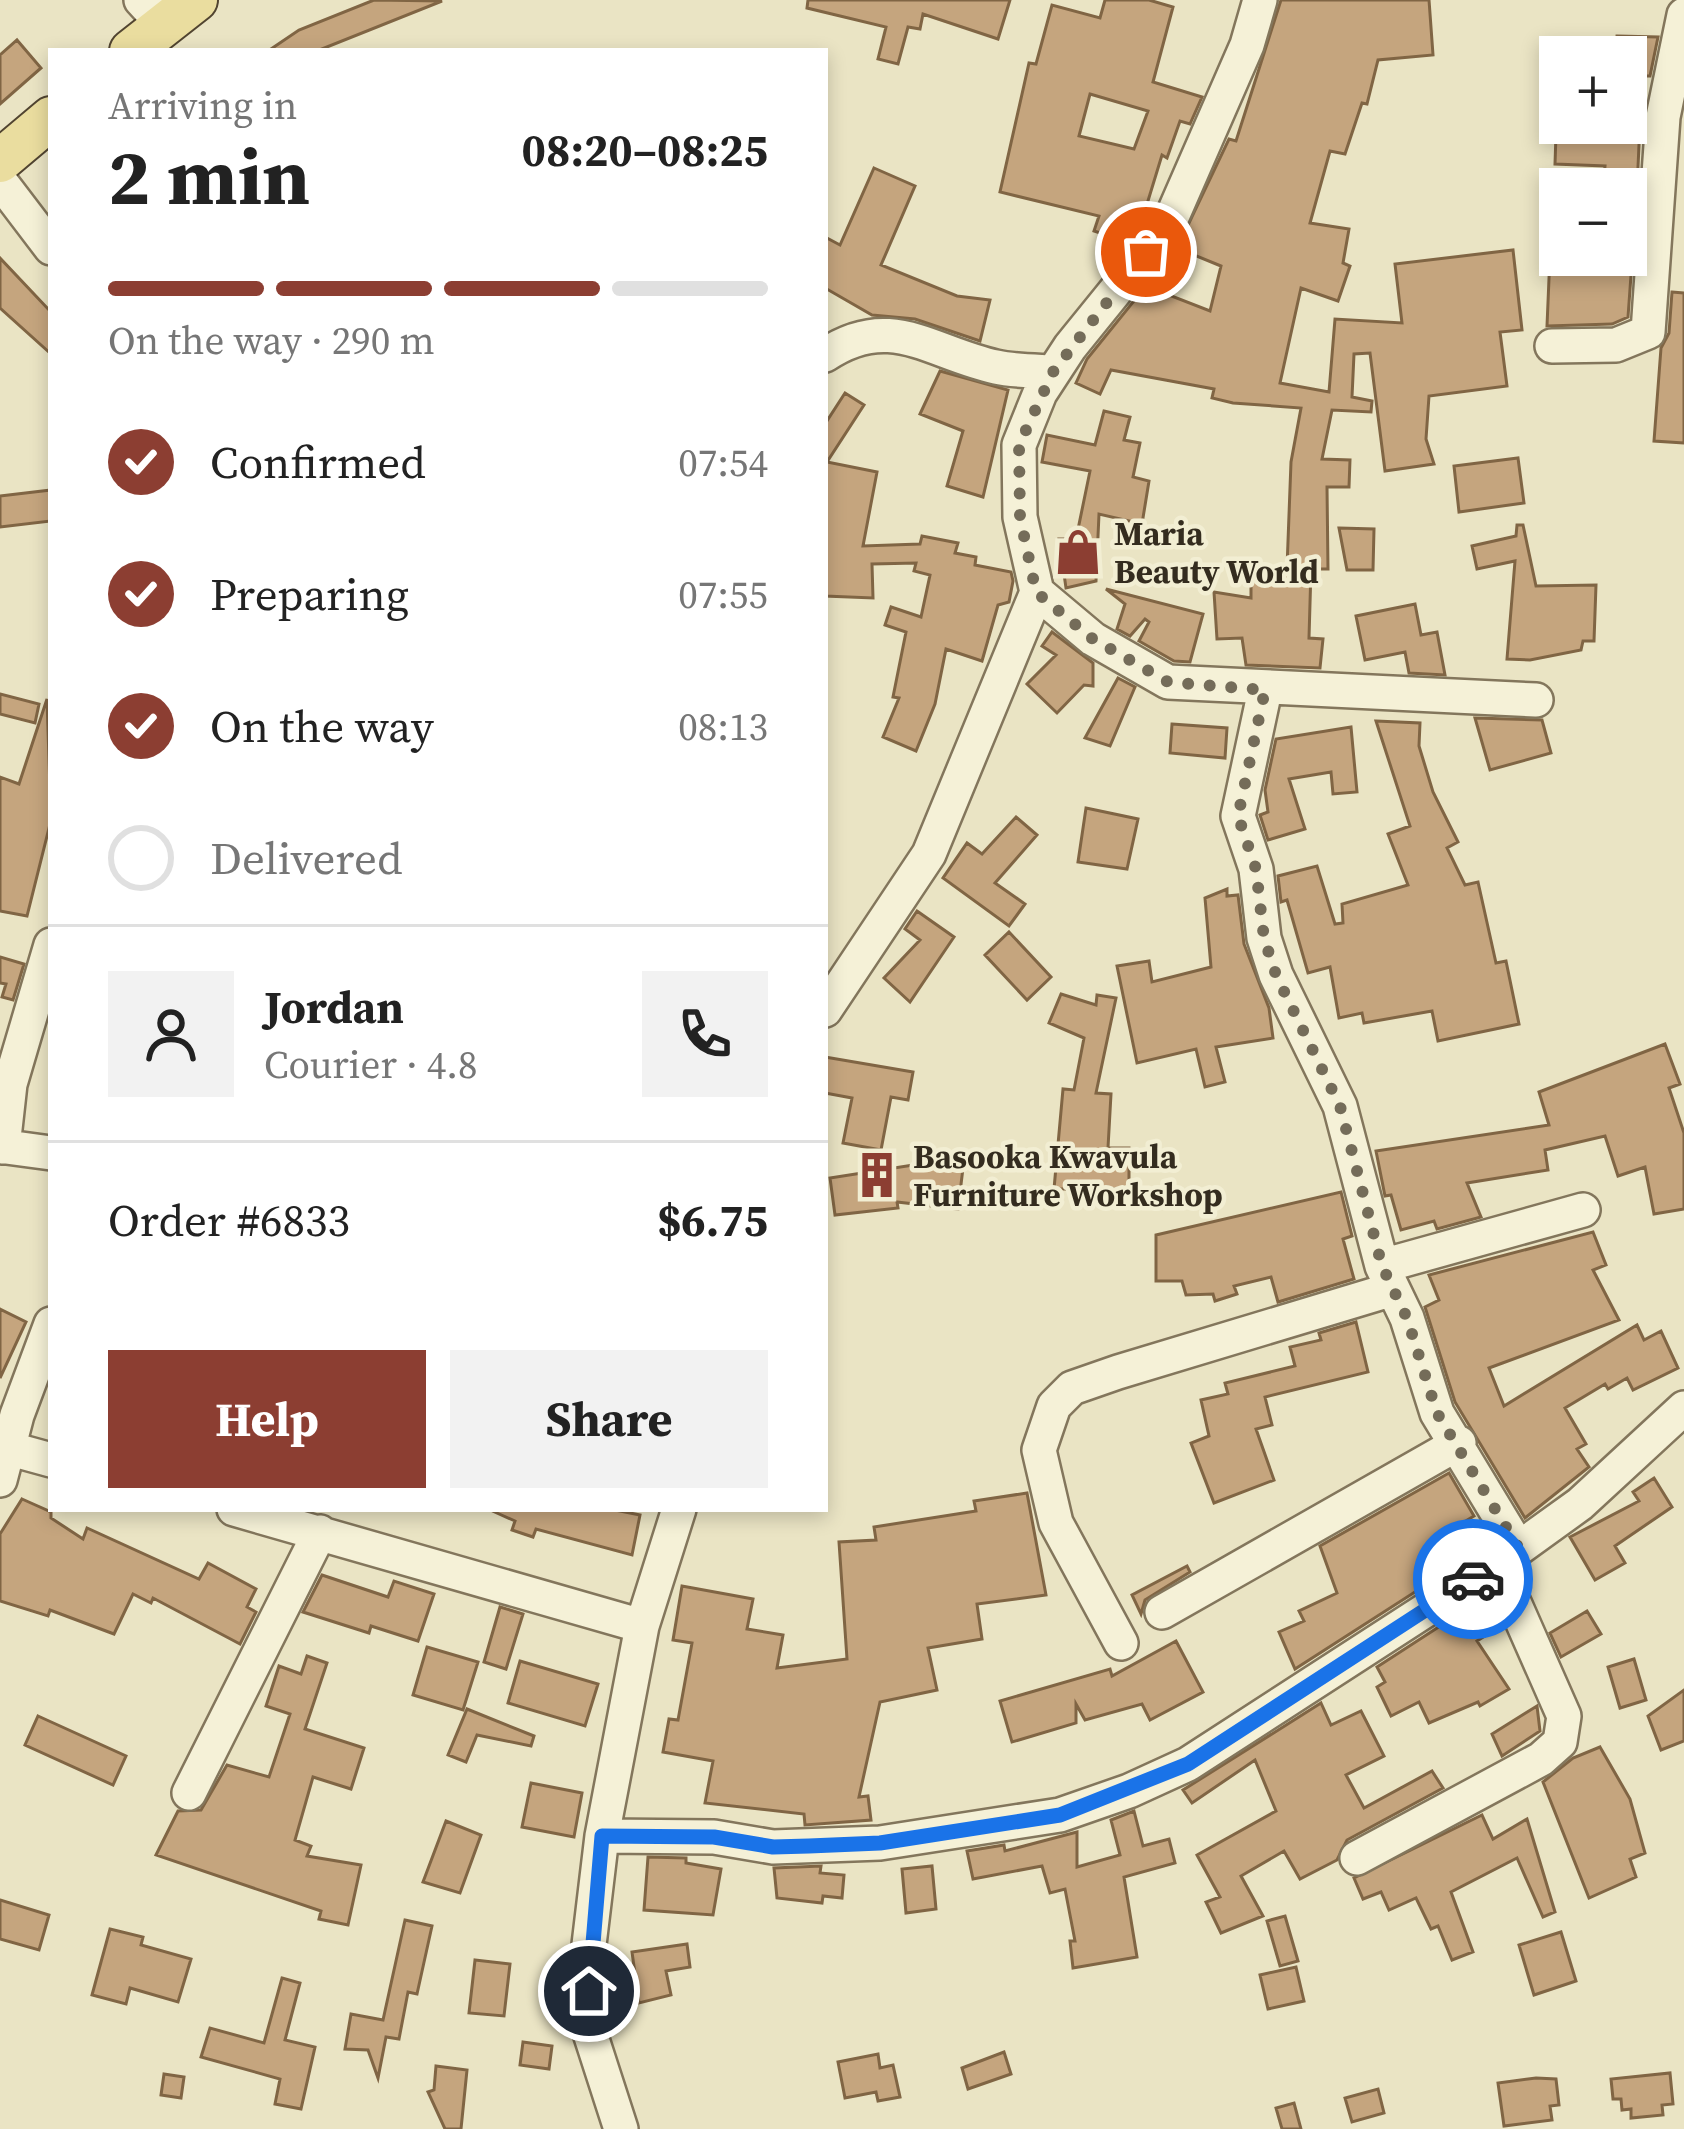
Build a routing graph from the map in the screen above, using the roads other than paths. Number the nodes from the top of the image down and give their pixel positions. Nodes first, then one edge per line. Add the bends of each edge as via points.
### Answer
1 (1260, 0) edge
2 (1684, 15) edge
3 (48, 121) edge
4 (0, 161) edge
5 (0, 181) edge
6 (48, 244) edge
7 (1552, 346) dead end
8 (828, 353) edge
9 (1053, 372) junction
10 (1036, 592) junction
11 (1265, 690) junction
12 (1536, 700) dead end
13 (48, 955) edge
14 (828, 1006) edge
15 (2, 1146) edge
16 (48, 1153) edge
17 (1583, 1210) dead end
18 (1388, 1278) junction
19 (48, 1332) edge
20 (1684, 1408) edge
21 (1459, 1443) junction
22 (48, 1460) edge
23 (6, 1465) edge
24 (245, 1512) edge
25 (678, 1512) edge
26 (320, 1532) junction
27 (1507, 1556) junction
28 (1162, 1612) dead end
29 (642, 1627) junction
30 (1121, 1643) dead end
31 (189, 1793) dead end
32 (602, 1836) junction
33 (1357, 1858) dead end
34 (621, 2129) edge

1 - 9 street via 1168,226
2 - 7 street via 1663,116 1648,332 1616,345
3 - 4 main road
5 - 6 street
8 - 9 street via 845,341 894,332 997,368
9 - 10 street via 1019,445 1020,517
10 - 11 street via 1093,639 1168,682
10 - 14 street via 929,854
11 - 12 street
11 - 18 street via 1238,816 1276,975 1340,1106
13 - 15 street via 10,1084
15 - 16 street
17 - 18 street
18 - 21 street via 1437,1413
18 - 30 street via 1072,1388 1054,1406 1039,1450 1056,1523
19 - 23 street
20 - 27 street via 1580,1504
21 - 27 street
21 - 28 street
22 - 23 street
24 - 26 street
25 - 29 street
26 - 29 street
26 - 31 street
27 - 32 street via 1188,1764 1060,1815 816,1846
27 - 33 street via 1564,1716 1560,1742 1541,1760
29 - 32 street
32 - 34 street via 588,1953 589,2030

